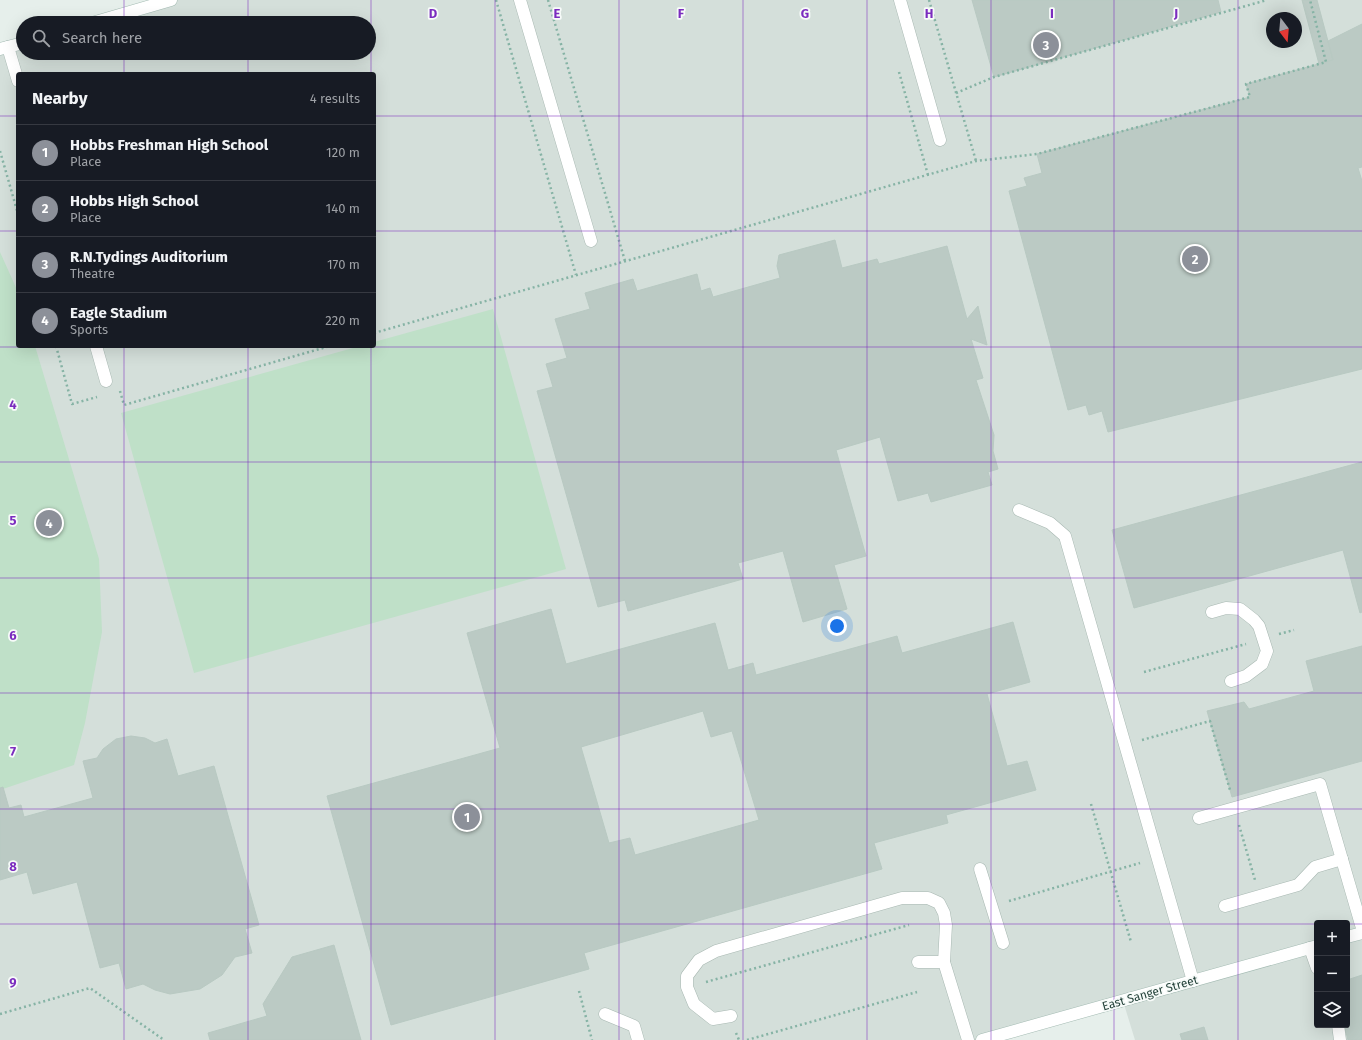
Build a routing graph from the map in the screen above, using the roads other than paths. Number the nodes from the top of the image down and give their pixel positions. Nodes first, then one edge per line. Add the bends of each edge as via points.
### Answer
1 (171, 0) edge
2 (520, 0) edge
3 (900, 0) edge
4 (116, 16) edge
5 (16, 45) edge
6 (4, 48) edge
7 (16, 76) edge
8 (940, 140) dead end
9 (591, 241) dead end
10 (97, 348) edge
11 (106, 381) dead end
12 (1019, 510) dead end
13 (1212, 612) dead end
14 (1231, 681) dead end
15 (1199, 818) dead end
16 (1342, 859) junction
17 (980, 869) dead end
18 (1225, 906) dead end
19 (1362, 928) edge
20 (1362, 933) edge
21 (1350, 936) edge
22 (1003, 943) dead end
23 (1313, 947) edge
24 (918, 962) dead end
25 (944, 962) junction
26 (1193, 981) junction
27 (605, 1014) dead end
28 (731, 1016) dead end
29 (1338, 1028) edge
30 (638, 1040) edge
31 (968, 1040) edge
32 (982, 1040) edge
33 (1340, 1040) edge

1 - 4 main road
2 - 9 main road
3 - 8 main road
5 - 6 main road
6 - 7 main road
10 - 11 main road
12 - 26 main road via 1050,523 1065,536
13 - 14 main road via 1226,608 1240,609 1259,626 1267,651 1262,664 1246,676
15 - 16 main road via 1320,784
16 - 18 main road via 1315,866 1298,885
16 - 19 main road
17 - 22 main road
20 - 21 main road
23 - 26 main road, East Sanger Street
24 - 25 main road
25 - 28 main road via 946,925 939,903 928,898 902,898 716,951 699,960 687,976 687,987 694,1004 712,1019
25 - 31 main road
26 - 32 main road, East Sanger Street
27 - 30 main road via 634,1026
29 - 33 main road

